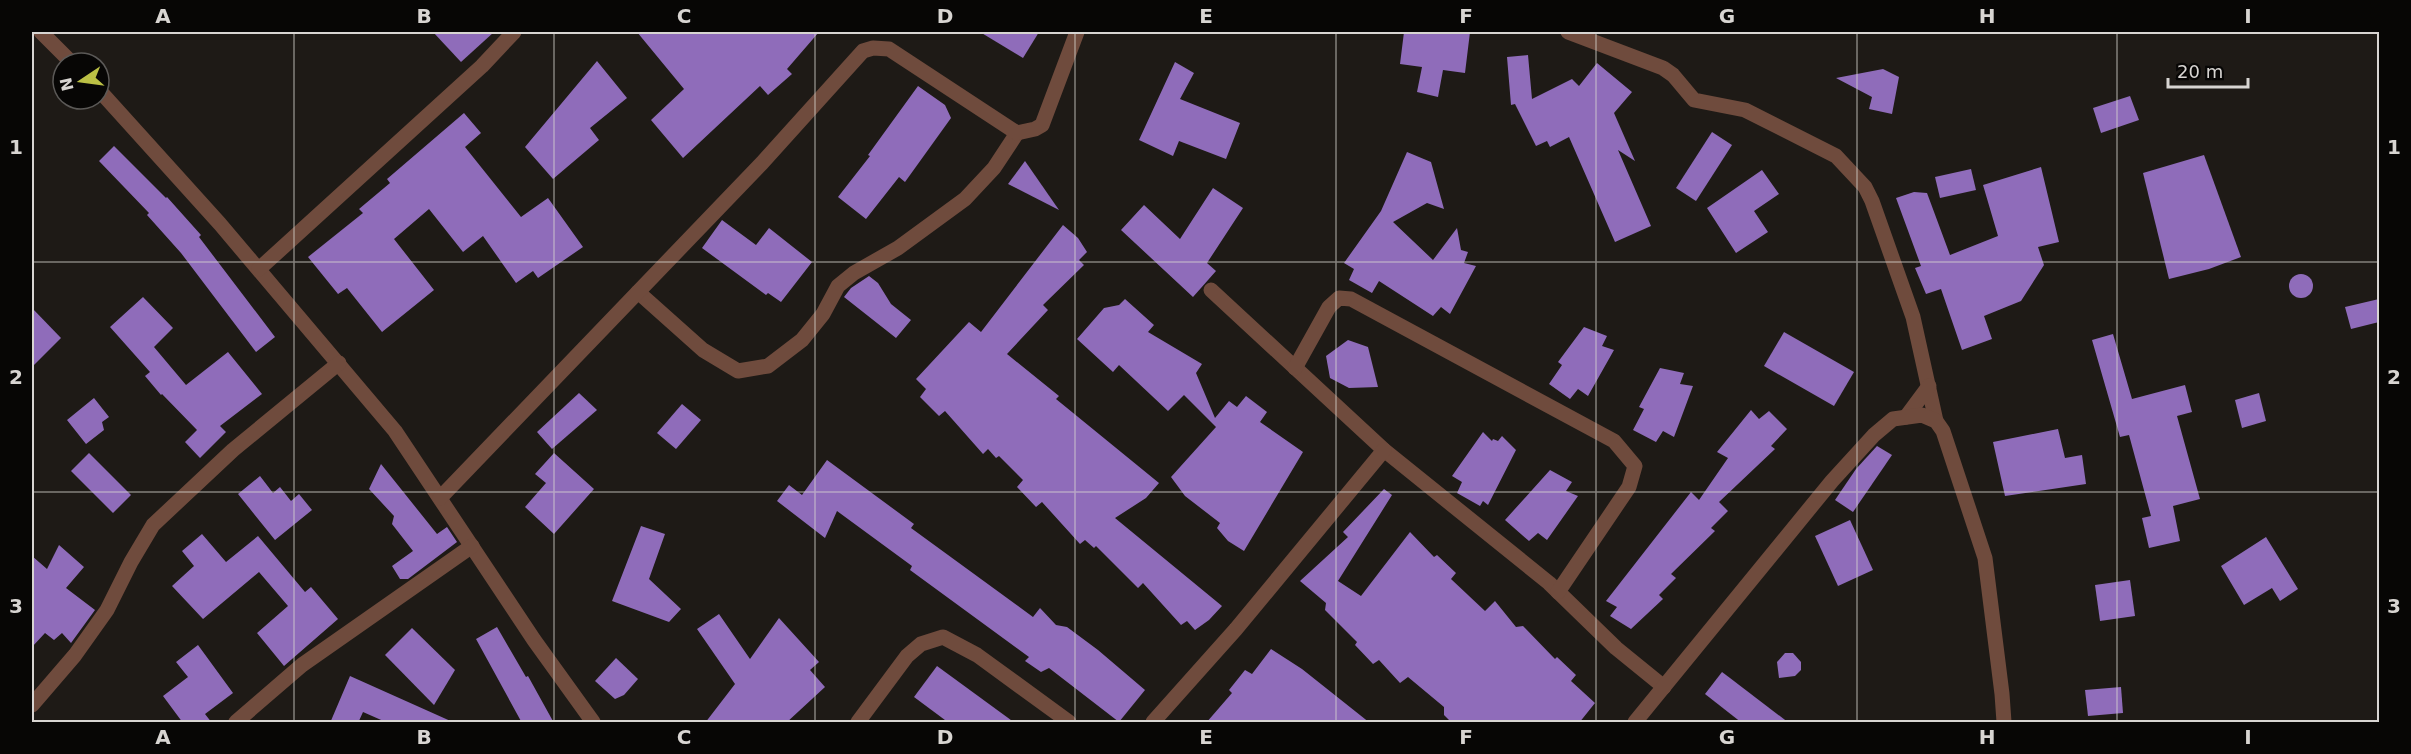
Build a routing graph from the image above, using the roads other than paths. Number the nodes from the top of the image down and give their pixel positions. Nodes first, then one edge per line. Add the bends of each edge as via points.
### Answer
1 (41, 32) edge
2 (514, 32) edge
3 (1077, 32) edge
4 (1568, 32) edge
5 (60, 51) edge
6 (111, 103) edge
7 (1017, 133) junction
8 (259, 269) junction
9 (1211, 290) dead end
10 (638, 292) junction
11 (339, 363) junction
12 (1295, 368) junction
13 (1929, 386) junction
14 (1906, 417) junction
15 (1936, 421) junction
16 (1384, 450) junction
17 (440, 498) junction
18 (472, 546) junction
19 (1558, 592) junction
20 (1664, 687) junction
21 (32, 705) edge
22 (236, 723) edge
23 (593, 723) edge
24 (858, 723) edge
25 (1069, 723) edge
26 (1153, 723) edge
27 (1635, 723) edge
28 (2004, 723) edge

1 - 5 street
2 - 8 street via 482,66
3 - 7 street via 1042,125
4 - 13 street via 1663,68 1694,100 1745,110 1822,148 1852,171 1872,201 1913,317
6 - 8 street
7 - 10 street via 994,168 965,199 838,286 823,314 802,340 768,366 738,371 703,350
7 - 10 street via 889,49 863,51
8 - 11 street
9 - 12 street
10 - 17 street
11 - 17 street via 395,431
11 - 21 street via 233,450 153,525 107,610
12 - 16 street
12 - 19 street via 1329,307 1339,298 1351,299 1614,441 1635,466 1629,487
13 - 14 street
13 - 15 street
14 - 15 street via 1922,415
14 - 20 street via 1893,419 1874,435 1832,481
15 - 28 street via 1955,463 1984,558
16 - 19 street
16 - 26 street
17 - 18 street
18 - 22 street via 302,665
18 - 23 street
19 - 20 street
20 - 27 street
24 - 25 street via 907,656 921,644 943,637 977,655

